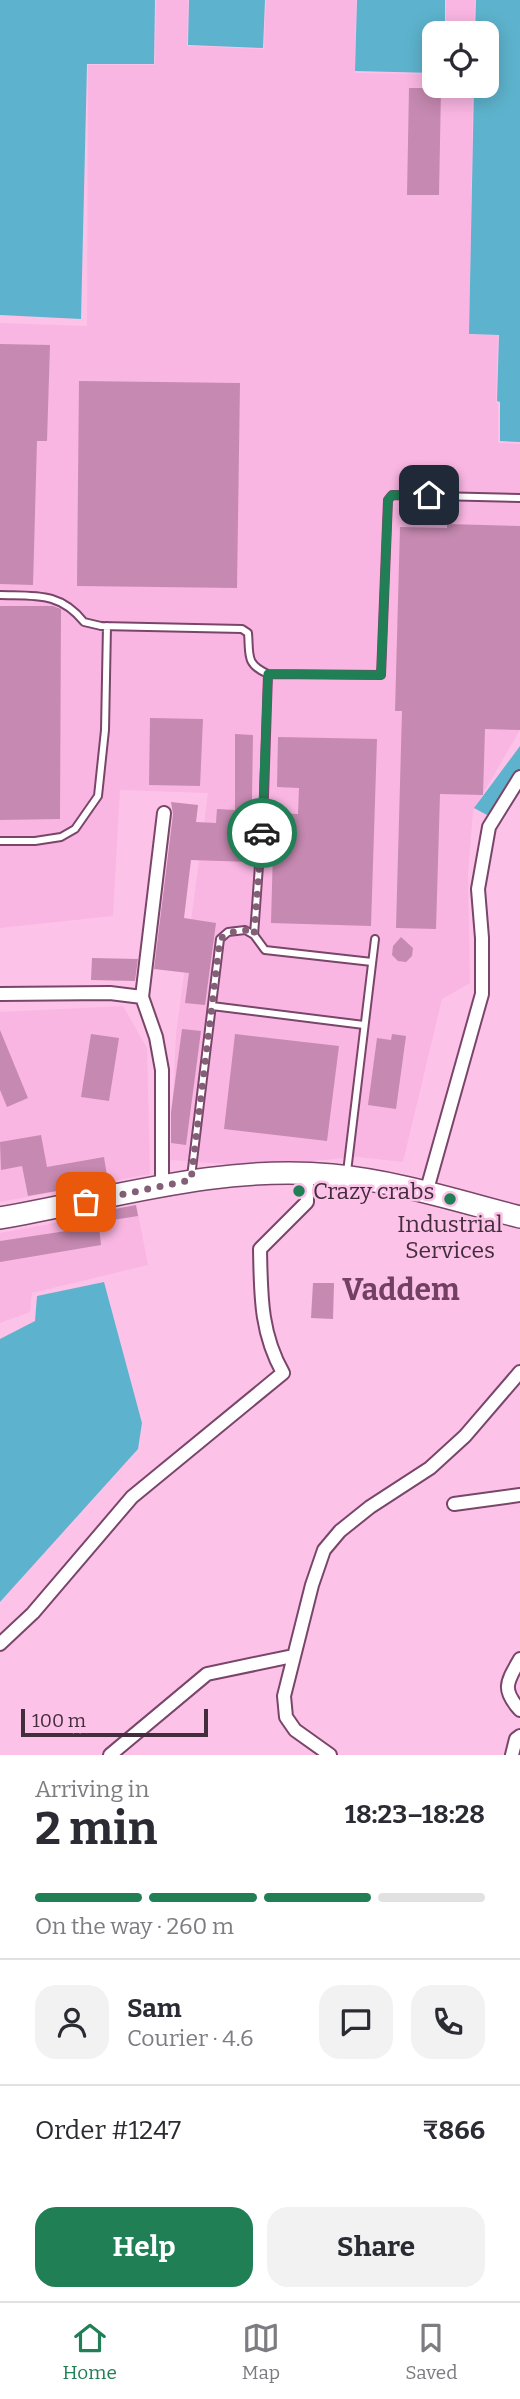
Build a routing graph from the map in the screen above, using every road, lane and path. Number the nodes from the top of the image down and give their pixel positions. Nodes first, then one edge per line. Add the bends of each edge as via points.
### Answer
1 (520, 498) edge
2 (0, 595) edge
3 (107, 626) junction
4 (268, 674) junction
5 (520, 777) edge
6 (164, 813) dead end
7 (0, 841) edge
8 (254, 935) junction
9 (375, 939) dead end
10 (372, 962) junction
11 (0, 994) edge
12 (142, 997) junction
13 (212, 1006) junction
14 (364, 1026) junction
15 (307, 1174) junction
16 (346, 1177) junction
17 (191, 1180) junction
18 (162, 1186) junction
19 (426, 1193) junction
20 (520, 1217) edge
21 (0, 1218) edge
22 (520, 1372) edge
23 (520, 1495) edge
24 (454, 1504) dead end
25 (0, 1644) edge
26 (293, 1656) junction
27 (520, 1659) edge
28 (520, 1710) edge
29 (520, 1736) edge
30 (110, 1755) edge
31 (330, 1755) edge
32 (512, 1755) edge

1 - 4 lane via 392,495 388,500 381,675
2 - 3 lane via 62,601 84,622
3 - 4 lane via 242,629 248,633 250,661
3 - 7 lane via 98,796 75,829 61,837
4 - 8 lane
5 - 19 street via 489,827 478,889 482,994
6 - 12 street
8 - 10 lane via 265,950
8 - 13 lane via 245,930 220,939
9 - 10 lane
10 - 14 lane
11 - 12 street
12 - 18 street via 162,1070
13 - 14 lane
13 - 17 lane
14 - 16 lane
15 - 16 main road
15 - 17 main road
15 - 25 street via 307,1202 260,1249 262,1308 270,1351 282,1373 132,1496 33,1613
16 - 19 main road
17 - 18 main road
18 - 21 main road
19 - 20 main road
22 - 26 street via 465,1436 430,1468 370,1507 324,1550
23 - 24 street
26 - 30 street via 207,1674
26 - 31 street via 284,1696 286,1717 295,1730
27 - 28 street via 507,1684 507,1693
29 - 32 street

